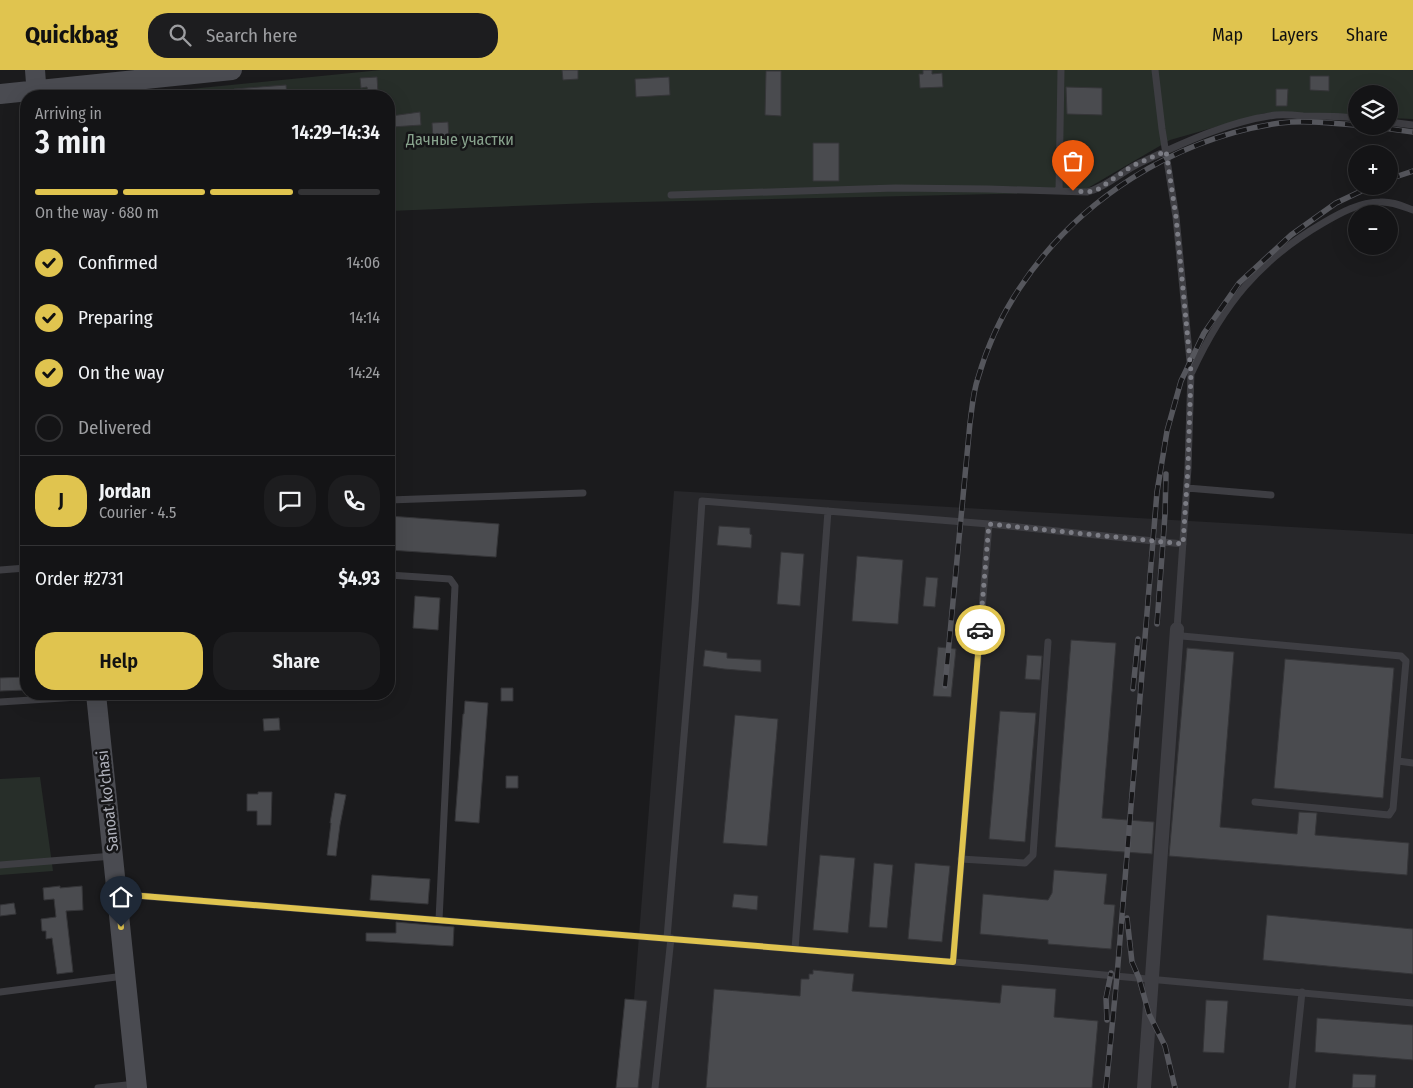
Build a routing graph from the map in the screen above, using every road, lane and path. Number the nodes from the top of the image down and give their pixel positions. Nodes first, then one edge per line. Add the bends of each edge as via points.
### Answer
1 (232, 70) edge
2 (1061, 70) edge
3 (1155, 70) edge
4 (36, 85) edge
5 (0, 94) edge
6 (1348, 117) edge
7 (1398, 123) edge
8 (1413, 125) edge
9 (1166, 151) junction
10 (1059, 191) junction
11 (671, 195) dead end
12 (1413, 210) edge
13 (1191, 372) junction
14 (1187, 488) junction
15 (584, 493) dead end
16 (1271, 495) dead end
17 (395, 500) edge
18 (828, 511) junction
19 (989, 524) junction
20 (1183, 544) junction
21 (20, 568) edge
22 (0, 570) edge
23 (395, 575) edge
24 (1177, 629) junction
25 (1048, 642) dead end
26 (27, 700) edge
27 (97, 700) edge
28 (0, 702) edge
29 (1398, 761) junction
30 (1413, 763) edge
31 (1255, 802) dead end
32 (113, 856) junction
33 (961, 859) junction
34 (0, 866) edge
35 (118, 894) junction
36 (439, 920) junction
37 (669, 938) junction
38 (795, 949) junction
39 (953, 962) junction
40 (125, 976) junction
41 (1150, 979) junction
42 (0, 992) edge
43 (1302, 992) junction
44 (1413, 1003) edge
45 (137, 1086) edge
46 (100, 1088) edge
47 (656, 1088) edge
48 (1144, 1088) edge
49 (1292, 1088) edge

1 - 4 main road
2 - 10 lane
3 - 9 lane
4 - 5 main road
6 - 9 lane via 1279,115 1259,118 1211,132
7 - 8 lane
9 - 10 lane via 1132,166 1097,190
9 - 13 lane via 1176,217
10 - 11 lane via 895,188
12 - 13 lane via 1393,203 1363,204 1306,233 1273,257 1230,303 1205,342
13 - 14 lane
14 - 16 lane
14 - 20 lane
15 - 17 lane
18 - 19 lane
18 - 37 lane via 702,501
18 - 38 lane
19 - 20 lane
19 - 33 lane
20 - 24 lane
21 - 22 lane
23 - 36 lane via 450,579 455,586
24 - 29 lane via 1182,636 1401,656 1406,661
24 - 41 street
25 - 33 lane via 1032,855 1025,863
26 - 28 lane
27 - 32 main road, Sanoat ko'chasi
29 - 30 lane
29 - 31 lane via 1393,809 1389,815
32 - 34 lane
32 - 35 main road, Sanoat ko'chasi
33 - 39 lane
35 - 36 lane
35 - 40 main road, Sanoat ko'chasi
36 - 37 lane
37 - 38 lane
37 - 47 lane
38 - 39 lane
39 - 41 lane
40 - 42 lane
40 - 45 main road, Sanoat ko'chasi
41 - 43 lane
41 - 48 street
43 - 44 lane
43 - 49 lane
45 - 46 lane

